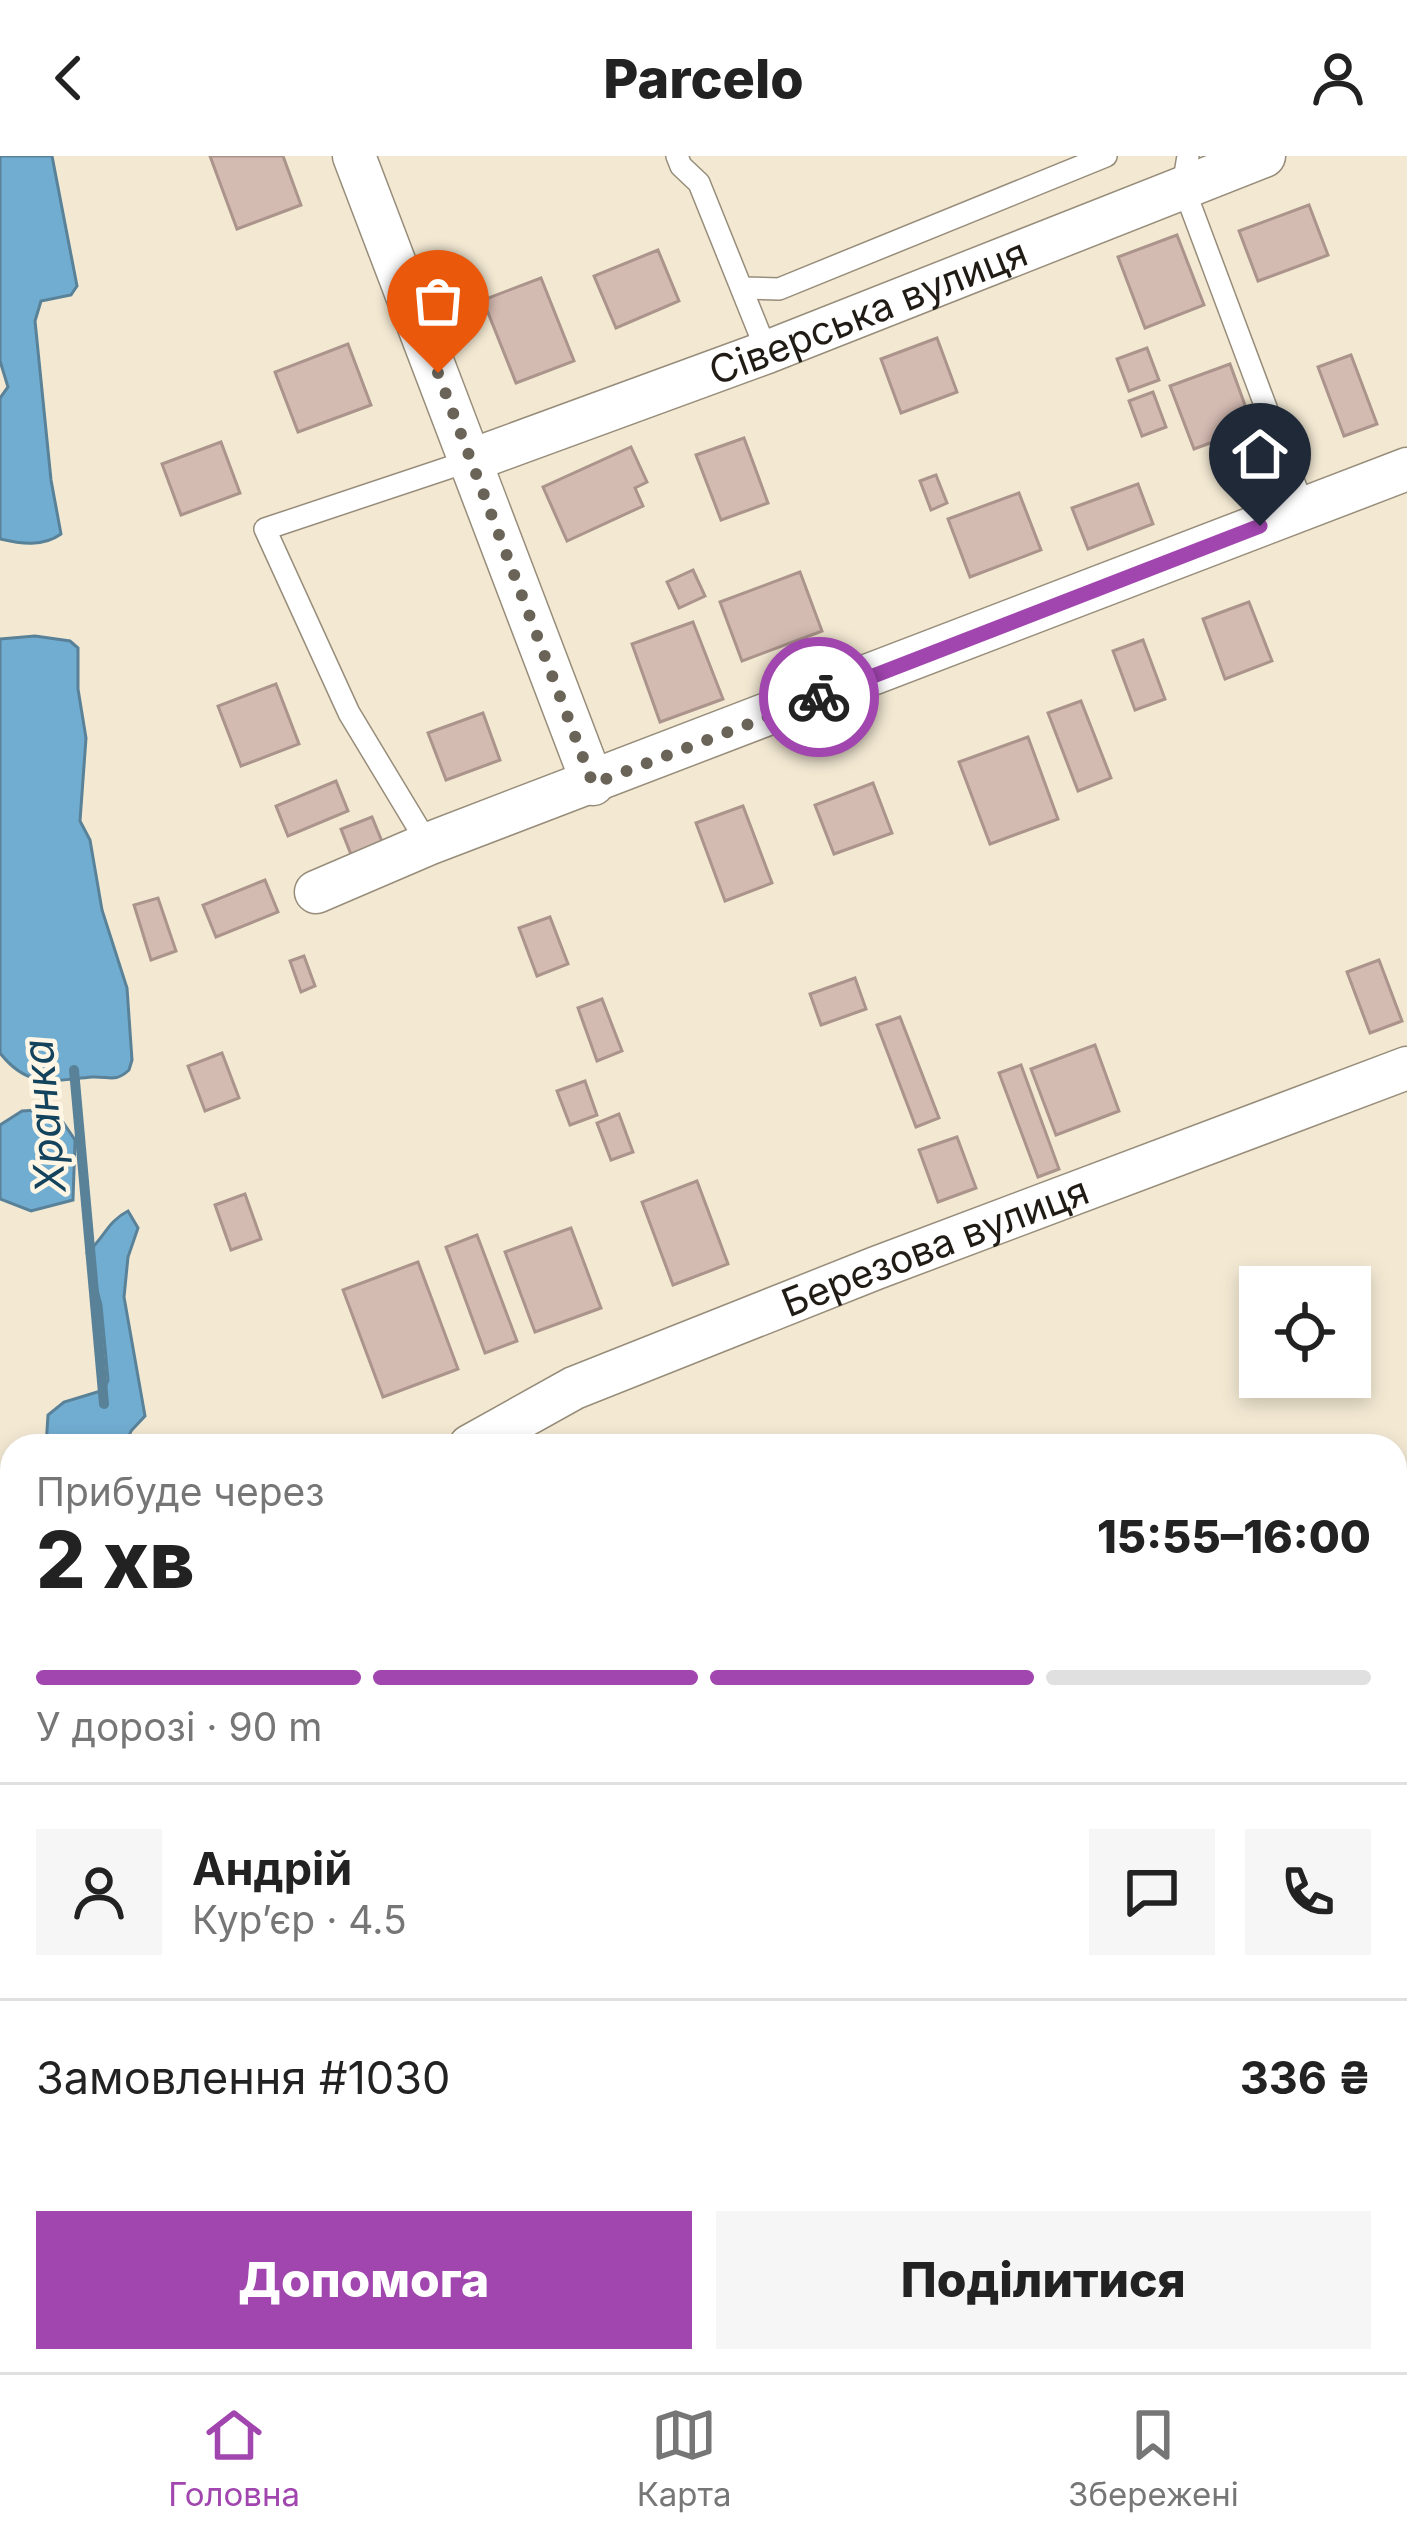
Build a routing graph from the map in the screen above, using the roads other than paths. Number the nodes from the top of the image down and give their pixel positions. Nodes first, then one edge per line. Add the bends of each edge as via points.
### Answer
1 (354, 156) edge
2 (676, 156) edge
3 (1106, 156) edge
4 (1264, 156) edge
5 (1186, 171) edge
6 (742, 288) junction
7 (767, 352) junction
8 (472, 460) junction
9 (1407, 469) edge
10 (1304, 509) junction
11 (593, 784) junction
12 (428, 844) junction
13 (316, 892) dead end
14 (1407, 1068) edge
15 (492, 1434) edge

1 - 8 street
2 - 6 lane via 699,183
3 - 6 lane via 779,289
4 - 5 street, Сіверська вулиця
5 - 7 street, Сіверська вулиця
5 - 10 lane
6 - 7 lane
7 - 8 street, Сіверська вулиця
8 - 11 street
8 - 12 lane via 266,529 350,713
9 - 10 street
10 - 11 street
11 - 12 street
12 - 13 street
14 - 15 street, Березова вулиця via 574,1388

